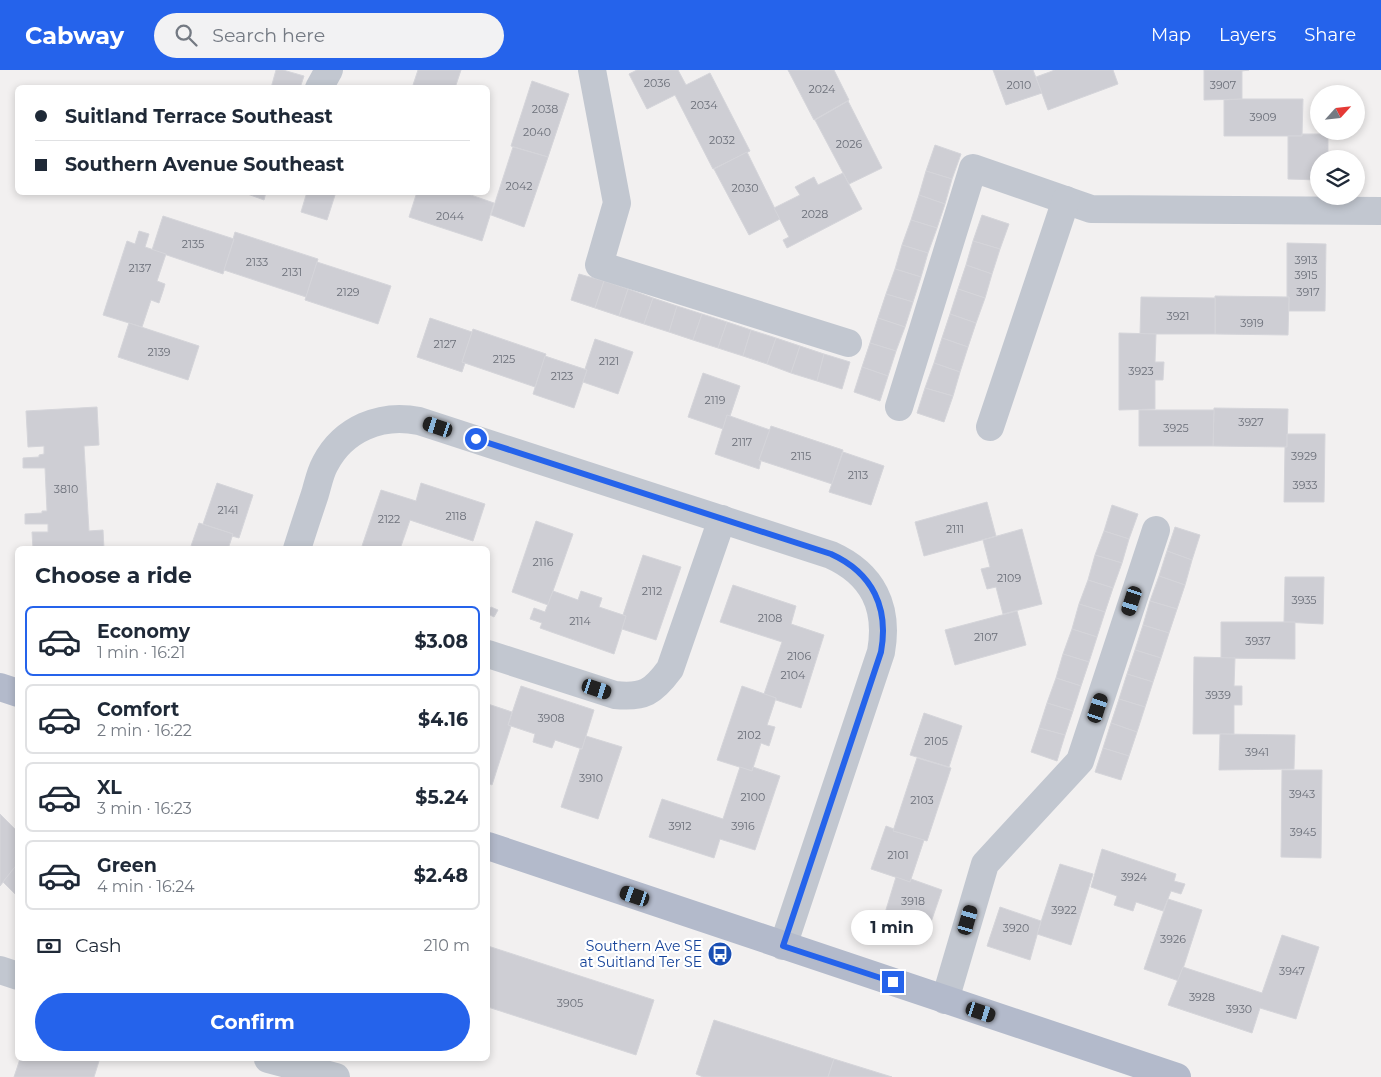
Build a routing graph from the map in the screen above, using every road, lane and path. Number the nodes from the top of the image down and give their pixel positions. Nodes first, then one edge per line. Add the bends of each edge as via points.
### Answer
1 (329, 70) edge
2 (592, 70) edge
3 (321, 85) edge
4 (1066, 200) junction
5 (1381, 211) edge
6 (848, 343) dead end
7 (899, 407) dead end
8 (990, 427) dead end
9 (722, 519) junction
10 (1156, 530) dead end
11 (298, 546) edge
12 (490, 655) edge
13 (0, 687) edge
14 (15, 692) edge
15 (490, 847) edge
16 (783, 946) junction
17 (0, 970) edge
18 (15, 975) edge
19 (945, 1000) junction
20 (276, 1061) edge
21 (336, 1077) edge
22 (1177, 1077) edge

1 - 3 street
2 - 6 street via 617,203 599,265
4 - 5 street via 1091,209
4 - 7 street via 973,168
4 - 8 street
9 - 11 street via 419,420 397,418 364,426 337,446 324,466
9 - 12 street via 670,669 661,682 646,692 633,697 615,695
9 - 16 street via 831,554 850,564 874,591 883,621 881,652
10 - 19 street via 1080,761 984,864
13 - 14 main road
15 - 16 main road
16 - 19 main road
17 - 18 street
19 - 22 main road
20 - 21 street

